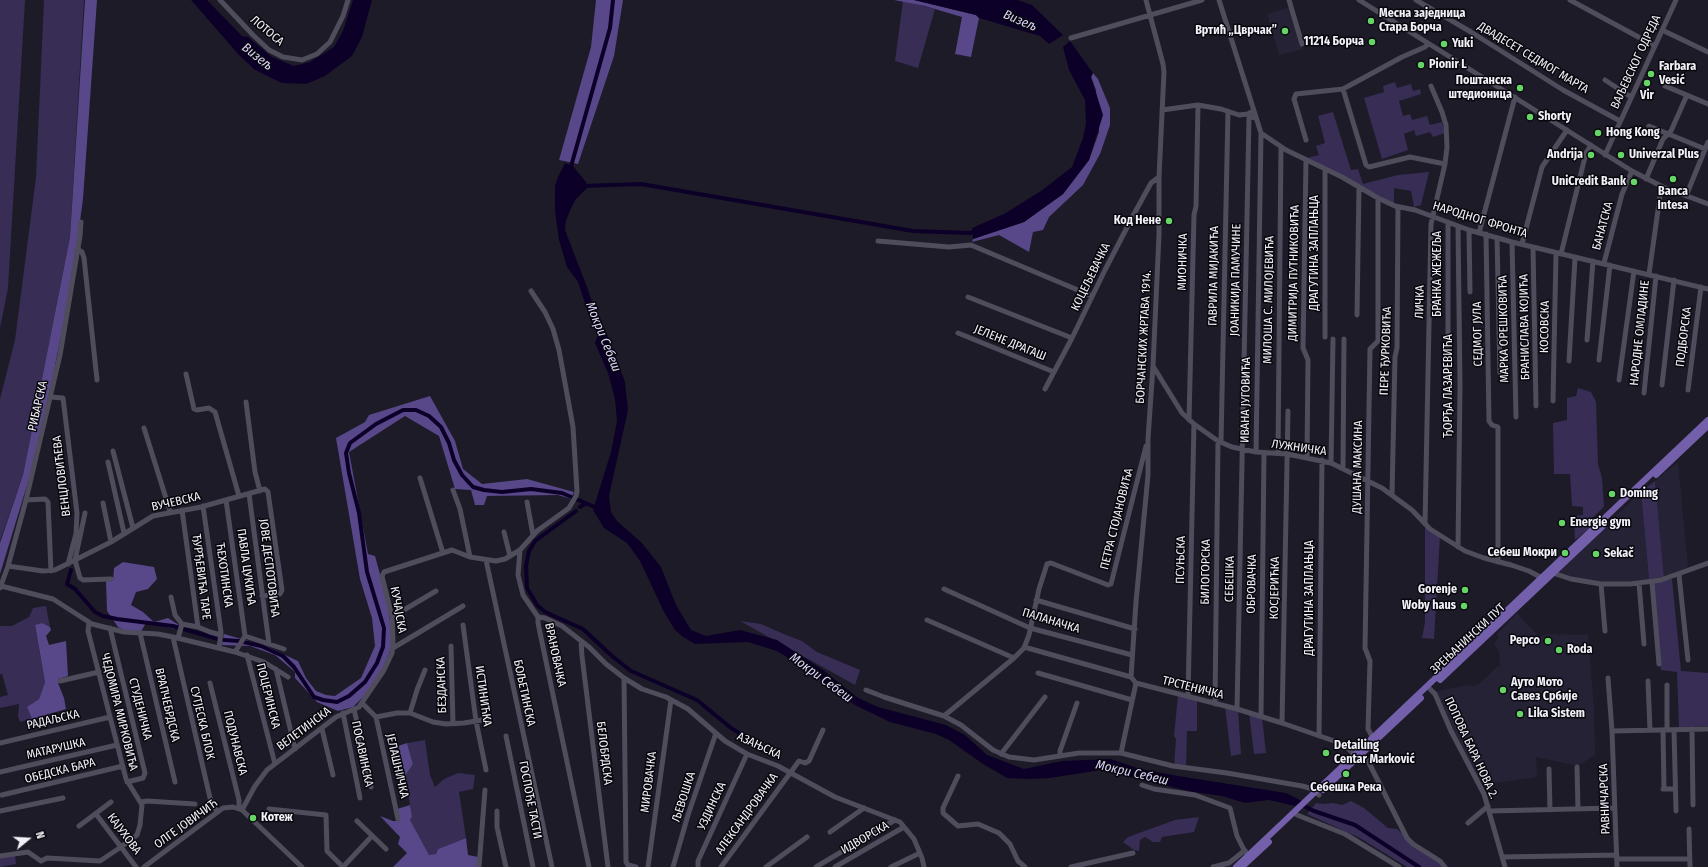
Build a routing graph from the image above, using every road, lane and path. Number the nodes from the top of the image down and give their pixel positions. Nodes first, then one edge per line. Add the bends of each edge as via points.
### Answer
1 (220, 0) edge
2 (348, 0) edge
3 (1146, 0) edge
4 (1202, 0) edge
5 (1219, 0) edge
6 (1289, 0) edge
7 (1359, 0) edge
8 (1416, 0) edge
9 (1570, 0) edge
10 (1676, 0) edge
11 (1150, 14) junction
12 (1662, 30) junction
13 (1071, 38) dead end
14 (1302, 44) dead end
15 (1428, 44) junction
16 (1655, 46) junction
17 (1708, 52) edge
18 (1604, 80) dead end
19 (1431, 86) dead end
20 (1666, 86) dead end
21 (1343, 89) junction
22 (1686, 95) junction
23 (1631, 96) junction
24 (1515, 97) junction
25 (1708, 104) edge
26 (1198, 105) junction
27 (1162, 110) junction
28 (1228, 111) junction
29 (1253, 111) junction
30 (1249, 116) junction
31 (1256, 117) junction
32 (1620, 121) junction
33 (1649, 126) dead end
34 (1567, 130) junction
35 (1261, 132) junction
36 (1669, 134) junction
37 (1306, 140) dead end
38 (1708, 142) edge
39 (1591, 145) junction
40 (1281, 147) junction
41 (1705, 149) junction
42 (1605, 155) junction
43 (1306, 160) junction
44 (1445, 164) junction
45 (1325, 169) junction
46 (1632, 171) junction
47 (1159, 177) junction
48 (1646, 179) junction
49 (1663, 186) junction
50 (1359, 187) junction
51 (1686, 196) junction
52 (1378, 198) junction
53 (1708, 204) edge
54 (1398, 207) junction
55 (1432, 217) junction
56 (81, 222) dead end
57 (1448, 222) junction
58 (1458, 226) junction
59 (1469, 230) junction
60 (1479, 233) junction
61 (1486, 234) junction
62 (1497, 238) junction
63 (878, 241) dead end
64 (1512, 242) junction
65 (1522, 244) junction
66 (1534, 247) junction
67 (78, 249) junction
68 (1558, 254) junction
69 (1575, 258) junction
70 (1593, 261) junction
71 (1604, 263) junction
72 (1610, 265) junction
73 (1634, 271) junction
74 (1649, 274) junction
75 (1656, 276) junction
76 (1674, 280) junction
77 (1701, 287) junction
78 (1708, 289) edge
79 (531, 291) dead end
80 (1470, 292) dead end
81 (1092, 296) junction
82 (968, 297) dead end
83 (1358, 315) dead end
84 (958, 333) dead end
85 (1325, 337) dead end
86 (1072, 338) junction
87 (1333, 339) dead end
88 (1344, 339) dead end
89 (1587, 340) dead end
90 (1599, 360) dead end
91 (1569, 361) dead end
92 (1153, 366) junction
93 (1054, 372) junction
94 (1500, 373) dead end
95 (186, 374) dead end
96 (1448, 374) dead end
97 (97, 380) dead end
98 (1619, 380) dead end
99 (1662, 385) dead end
100 (1045, 389) dead end
101 (1688, 390) dead end
102 (1644, 393) dead end
103 (50, 397) junction
104 (1553, 401) dead end
105 (246, 402) dead end
106 (1536, 406) dead end
107 (1288, 411) dead end
108 (1516, 416) dead end
109 (1189, 420) junction
110 (1708, 420) edge
111 (1194, 424) junction
112 (1708, 426) edge
113 (144, 428) dead end
114 (1148, 439) junction
115 (1219, 441) junction
116 (1242, 449) junction
117 (113, 451) dead end
118 (1256, 452) junction
119 (1264, 453) junction
120 (1278, 453) junction
121 (1287, 454) junction
122 (1307, 457) junction
123 (1322, 460) junction
124 (108, 462) dead end
125 (1331, 463) junction
126 (1343, 468) junction
127 (420, 478) dead end
128 (1368, 479) junction
129 (453, 490) dead end
130 (260, 491) junction
131 (249, 494) junction
132 (1392, 495) junction
133 (239, 496) junction
134 (26, 500) junction
135 (226, 500) junction
136 (527, 502) dead end
137 (103, 503) dead end
138 (203, 506) junction
139 (182, 510) junction
140 (170, 511) junction
141 (85, 513) dead end
142 (1425, 524) junction
143 (133, 528) junction
144 (504, 532) dead end
145 (124, 533) junction
146 (533, 535) junction
147 (111, 542) junction
148 (1458, 547) junction
149 (520, 550) junction
150 (443, 553) junction
151 (470, 556) junction
152 (510, 556) junction
153 (75, 560) junction
154 (486, 560) junction
155 (1498, 562) junction
156 (1708, 563) edge
157 (68, 564) junction
158 (8, 566) junction
159 (51, 571) junction
160 (1553, 573) junction
161 (1679, 575) junction
162 (1542, 578) junction
163 (112, 579) dead end
164 (1652, 582) junction
165 (1639, 583) junction
166 (1601, 584) junction
167 (1, 587) edge
168 (944, 589) dead end
169 (436, 591) dead end
170 (262, 596) junction
171 (171, 597) dead end
172 (1036, 600) junction
173 (463, 606) dead end
174 (392, 617) junction
175 (538, 617) junction
176 (928, 620) dead end
177 (89, 622) junction
178 (463, 625) dead end
179 (181, 627) junction
180 (198, 627) junction
181 (110, 628) junction
182 (1030, 628) junction
183 (1135, 629) junction
184 (1605, 631) dead end
185 (140, 633) junction
186 (221, 635) junction
187 (245, 636) junction
188 (176, 638) junction
189 (582, 641) junction
190 (269, 644) junction
191 (1644, 644) dead end
192 (451, 646) dead end
193 (1024, 647) junction
194 (219, 648) junction
195 (393, 648) junction
196 (284, 649) dead end
197 (235, 652) junction
198 (247, 655) junction
199 (1132, 655) junction
200 (1014, 658) junction
201 (1688, 660) dead end
202 (1659, 664) dead end
203 (276, 669) junction
204 (425, 670) dead end
205 (99, 672) junction
206 (1038, 672) dead end
207 (288, 677) dead end
208 (1131, 677) junction
209 (624, 678) junction
210 (1608, 678) dead end
211 (1648, 681) dead end
212 (60, 682) dead end
213 (210, 683) dead end
214 (1136, 683) junction
215 (1667, 685) dead end
216 (1429, 688) junction
217 (866, 690) dead end
218 (1045, 697) dead end
219 (1188, 697) junction
220 (671, 700) junction
221 (1132, 700) junction
222 (362, 703) junction
223 (1076, 703) dead end
224 (1214, 704) junction
225 (354, 709) junction
226 (1238, 709) junction
227 (343, 713) junction
228 (410, 713) junction
229 (944, 716) junction
230 (1261, 716) junction
231 (110, 717) junction
232 (376, 717) junction
233 (488, 719) dead end
234 (476, 721) junction
235 (1282, 723) junction
236 (453, 724) junction
237 (322, 729) junction
238 (1692, 729) junction
239 (1708, 729) edge
240 (823, 730) dead end
241 (1650, 730) junction
242 (1665, 730) junction
243 (1674, 730) junction
244 (1612, 731) junction
245 (716, 733) junction
246 (506, 736) dead end
247 (1319, 736) junction
248 (1372, 738) junction
249 (0, 743) edge
250 (117, 745) junction
251 (295, 749) junction
252 (1121, 753) junction
253 (747, 754) junction
254 (1001, 754) junction
255 (1354, 754) junction
256 (1362, 754) junction
257 (1060, 756) junction
258 (276, 764) junction
259 (123, 766) junction
260 (1577, 767) dead end
261 (1549, 769) dead end
262 (486, 770) dead end
263 (0, 772) edge
264 (790, 772) junction
265 (333, 775) dead end
266 (958, 776) dead end
267 (127, 782) junction
268 (175, 782) dead end
269 (1142, 785) dead end
270 (371, 787) dead end
271 (1675, 789) junction
272 (485, 790) dead end
273 (1317, 793) junction
274 (2, 795) dead end
275 (64, 798) dead end
276 (360, 798) dead end
277 (111, 802) dead end
278 (141, 802) junction
279 (195, 804) dead end
280 (1693, 805) dead end
281 (864, 808) junction
282 (1615, 808) junction
283 (240, 809) junction
284 (269, 809) dead end
285 (1301, 809) junction
286 (1488, 809) junction
287 (1578, 809) junction
288 (1550, 810) junction
289 (0, 811) edge
290 (497, 811) dead end
291 (1676, 811) dead end
292 (218, 812) junction
293 (96, 814) junction
294 (1297, 815) junction
295 (398, 819) dead end
296 (357, 820) dead end
297 (895, 820) junction
298 (1468, 823) dead end
299 (79, 826) dead end
300 (904, 827) junction
301 (1689, 829) dead end
302 (830, 832) dead end
303 (372, 836) junction
304 (807, 837) dead end
305 (121, 847) junction
306 (386, 849) dead end
307 (920, 853) junction
308 (1133, 853) dead end
309 (1246, 853) junction
310 (0, 856) edge
311 (1502, 857) junction
312 (1617, 857) junction
313 (1689, 859) junction
314 (41, 864) edge
315 (136, 867) edge
316 (144, 867) edge
317 (302, 867) edge
318 (343, 867) edge
319 (479, 867) edge
320 (506, 867) edge
321 (533, 867) edge
322 (552, 867) edge
323 (589, 867) edge
324 (608, 867) edge
325 (636, 867) edge
326 (648, 867) edge
327 (673, 867) edge
328 (698, 867) edge
329 (721, 867) edge
330 (766, 867) edge
331 (816, 867) edge
332 (835, 867) edge
333 (890, 867) edge
334 (924, 867) edge
335 (1025, 867) edge
336 (1071, 867) edge
337 (1213, 867) edge
338 (1236, 867) edge
339 (1242, 867) edge
340 (1398, 867) edge
341 (1445, 867) edge
342 (1505, 867) edge
343 (1617, 867) edge
344 (1690, 867) edge

1 - 2 street, ЛОТОСА via 269,50 283,57 302,60 317,54 330,42
3 - 11 street, БОРЧАНСКИХ ЖРТАВА 1914.
4 - 11 street
5 - 29 street, ИВАНА ЈУГОВИЋА
6 - 14 street
7 - 15 street
8 - 32 street, ДВАДЕСЕТ СЕДМОГ МАРТА via 1563,90
9 - 16 street
10 - 12 street, ВАЉЕВСКОГ ОДРЕДА
11 - 13 street
11 - 27 street, БОРЧАНСКИХ ЖРТАВА 1914. via 1164,68
12 - 16 street, ВАЉЕВСКОГ ОДРЕДА
12 - 17 street
15 - 21 street
15 - 24 street
16 - 23 street, ВАЉЕВСКОГ ОДРЕДА
18 - 23 street
19 - 44 street, ЛИЧКА via 1446,125
20 - 22 street
21 - 37 street via 1296,94 1294,99
21 - 44 street via 1366,165 1372,167 1410,157
22 - 25 street
22 - 36 street
23 - 32 street, ВАЉЕВСКОГ ОДРЕДА
24 - 34 street
24 - 60 street
26 - 27 street
26 - 28 street
26 - 109 street, МИОНИЧКА
27 - 47 street, БОРЧАНСКИХ ЖРТАВА 1914.
28 - 30 street
28 - 115 street, ГАВРИЛА МИЈАКИЋА
29 - 30 street
29 - 31 street, ИВАНА ЈУГОВИЋА
30 - 31 street
30 - 116 street, ЈОАНИКИЈА ПАМУЧИНЕ
31 - 35 street, ИВАНА ЈУГОВИЋА
32 - 42 street, ВАЉЕВСКОГ ОДРЕДА
33 - 36 street
34 - 39 street
34 - 65 street via 1542,167
35 - 40 street, НАРОДНОГ ФРОНТА
35 - 118 street, ИВАНА ЈУГОВИЋА
36 - 41 street
36 - 48 street via 1663,139
38 - 41 street
39 - 42 street
39 - 68 street, КОСОВСКА via 1586,153
40 - 43 street, НАРОДНОГ ФРОНТА
40 - 120 street, МИЛОША С. МИЛОЈЕВИЋА
41 - 51 street
42 - 46 street
43 - 45 street, НАРОДНОГ ФРОНТА
43 - 122 street, ДИМИТРИЈА ПУТНИКОВИЋА via 1303,348 1308,360
44 - 55 street, ЛИЧКА
45 - 50 street, НАРОДНОГ ФРОНТА
45 - 85 street, ДРАГУТИНА ЗАПЛАЊЦА
46 - 48 street
46 - 71 street, БАНАТСКА via 1622,194
47 - 81 street, КОЦЕЉЕВАЧКА via 1151,183
47 - 92 street, БОРЧАНСКИХ ЖРТАВА 1914.
48 - 49 street
49 - 51 street
49 - 74 street, НАРОДНЕ ОМЛАДИНЕ
50 - 52 street, НАРОДНОГ ФРОНТА
50 - 83 street
51 - 53 street
52 - 54 street, НАРОДНОГ ФРОНТА
52 - 128 street, ДУШАНА МАКСИНА via 1378,341 1370,349
54 - 55 street, НАРОДНОГ ФРОНТА
54 - 132 street, ПЕРЕ ЂУРКОВИЋА
55 - 57 street, НАРОДНОГ ФРОНТА
55 - 142 street, ЛИЧКА
56 - 67 street, РИБАРСКА
57 - 58 street, НАРОДНОГ ФРОНТА
57 - 96 street, БРАНКА ЖЕЖЕЉА
58 - 59 street, НАРОДНОГ ФРОНТА
58 - 148 street, ЂОРЂА ЛАЗАРЕВИЋА
59 - 60 street, НАРОДНОГ ФРОНТА
59 - 80 street
60 - 61 street, НАРОДНОГ ФРОНТА
61 - 62 street, НАРОДНОГ ФРОНТА
61 - 155 street, СЕДМОГ ЈУЛА via 1489,422 1498,427
62 - 64 street, НАРОДНОГ ФРОНТА
62 - 94 street
63 - 81 street via 950,247 971,245
64 - 65 street, НАРОДНОГ ФРОНТА
64 - 108 street, МАРКА ОРЕШКОВИЋА
65 - 66 street, НАРОДНОГ ФРОНТА
66 - 68 street, НАРОДНОГ ФРОНТА
66 - 106 street, БРАНИСЛАВА КОЈИЋА
67 - 97 street, РИБАРСКА via 84,258
67 - 103 street, РИБАРСКА via 60,355
68 - 69 street, НАРОДНОГ ФРОНТА
68 - 104 street, КОСОВСКА
69 - 70 street, НАРОДНОГ ФРОНТА
69 - 91 street
70 - 71 street, НАРОДНОГ ФРОНТА
70 - 89 street
71 - 72 street, НАРОДНОГ ФРОНТА
72 - 73 street, НАРОДНОГ ФРОНТА
72 - 90 street, БАНАТСКА
73 - 74 street, НАРОДНОГ ФРОНТА
73 - 98 street
74 - 75 street, НАРОДНОГ ФРОНТА
75 - 76 street, НАРОДНОГ ФРОНТА
75 - 102 street, НАРОДНЕ ОМЛАДИНЕ
76 - 77 street, НАРОДНОГ ФРОНТА
76 - 99 street
77 - 78 street, НАРОДНОГ ФРОНТА
77 - 101 street, ПОДБОРСКА
79 - 146 street via 545,312 559,350 573,427 577,490 573,502 565,512
81 - 86 street, КОЦЕЉЕВАЧКА
82 - 86 street
84 - 93 street, ЈЕЛЕНЕ ДРАГАШ
86 - 93 street, КОЦЕЉЕВАЧКА
87 - 125 street
88 - 126 street
92 - 109 street, ЛУЖНИЧКА
92 - 114 street, БОРЧАНСКИХ ЖРТАВА 1914.
93 - 100 street, КОЦЕЉЕВАЧКА
95 - 133 street via 194,409 209,408 215,412
103 - 134 street, РИБАРСКА
103 - 157 street, ВЕНЦЛОВИЋЕВА via 63,398 77,513 76,534
105 - 130 street
107 - 121 street, КОСЈЕРИЋКА
109 - 111 street, ЛУЖНИЧКА
110 - 162 main road, ЗРЕЊАНИНСКИ ПУТ
111 - 115 street, ЛУЖНИЧКА
111 - 219 street, ПСУЊСКА
112 - 160 main road, ЗРЕЊАНИНСКИ ПУТ
113 - 140 street
114 - 172 street, ПЕТРА СТОЈАНОВИЋА via 1110,584 1049,563 1045,565
114 - 183 street, БОРЧАНСКИХ ЖРТАВА 1914. via 1148,475
115 - 116 street, ЛУЖНИЧКА
115 - 224 street, БИЛОГОРСКА
116 - 118 street, ЛУЖНИЧКА
116 - 226 street, СЕБЕШКА
117 - 143 street
118 - 119 street, ЛУЖНИЧКА
119 - 120 street, ЛУЖНИЧКА
119 - 230 street, ОБРОВАЧКА
120 - 121 street, ЛУЖНИЧКА
121 - 122 street, ЛУЖНИЧКА
121 - 235 street, КОСЈЕРИЋКА
122 - 123 street, ЛУЖНИЧКА
123 - 125 street, ЛУЖНИЧКА
123 - 247 street, ДРАГУТИНА ЗАПЛАЊЦА
124 - 145 street
125 - 126 street, ЛУЖНИЧКА
126 - 128 street, ЛУЖНИЧКА
127 - 150 street
128 - 132 street, ЛУЖНИЧКА
128 - 248 street, ДУШАНА МАКСИНА via 1365,650 1370,661 1368,729
129 - 151 street via 460,508
130 - 131 street, ВУЧЕВСКА
130 - 170 street, ВУЧЕВСКА via 267,490 282,590 280,594
131 - 133 street, ВУЧЕВСКА
131 - 170 street, ЈОВЕ ДЕСПОТОВИЋА
132 - 142 street, ЛУЖНИЧКА
133 - 135 street, ВУЧЕВСКА
134 - 158 street, РИБАРСКА
134 - 159 street via 45,499 48,502
135 - 138 street, ВУЧЕВСКА
135 - 187 street, ПАВЛА ЦУКИЋА
136 - 146 street
137 - 147 street
138 - 139 street, ВУЧЕВСКА
138 - 186 street, ЋЕХОТИНСКА
139 - 140 street, ВУЧЕВСКА
139 - 180 street, ЂУРЂЕВИЋА ТАРЕ
140 - 143 street, ВУЧЕВСКА via 153,516
141 - 153 street
142 - 148 street, ЛУЖНИЧКА
143 - 145 street, ВУЧЕВСКА
144 - 152 street
145 - 147 street, ВУЧЕВСКА
146 - 149 street
147 - 153 street, ВУЧЕВСКА
148 - 155 street, ЛУЖНИЧКА
149 - 152 street
149 - 175 street, ВРАНОВАЧКА via 518,566 521,590
150 - 151 street, КУЧАЈСКА via 454,550
150 - 174 street, КУЧАЈСКА via 384,572 382,576
151 - 154 street, КУЧАЈСКА
152 - 154 street via 499,561
153 - 157 street, ВУЧЕВСКА
153 - 163 street via 81,579
154 - 322 street, БОЉЕТИНСКА
155 - 162 street, ЛУЖНИЧКА via 1534,572
156 - 161 street
157 - 159 street, ВУЧЕВСКА
158 - 159 street, ВУЧЕВСКА
158 - 167 street, РИБАРСКА
160 - 166 street
160 - 216 main road, ЗРЕЊАНИНСКИ ПУТ
161 - 164 street
161 - 201 street
162 - 216 main road, ЗРЕЊАНИНСКИ ПУТ
164 - 165 street
164 - 202 street
165 - 166 street
165 - 191 street
166 - 184 street
167 - 177 street via 53,598
168 - 182 street, ПАЛАНАЧКА
169 - 174 street
170 - 190 street, ЈОВЕ ДЕСПОТОВИЋА
171 - 179 street, ЂУРЂЕВИЋА ТАРЕ
172 - 182 street, ПЕТРА СТОЈАНОВИЋА
172 - 183 street
173 - 195 street
174 - 195 street, КУЧАЈСКА
175 - 189 street, АЗАЊСКА via 562,626
175 - 323 street, ВРАНОВАЧКА
176 - 200 street
177 - 181 street
177 - 205 street, ЧЕДОМИРА МИРКОВИЋА via 88,631
178 - 234 street, ИСТИНИЋКА
179 - 180 street, ЂУРЂЕВИЋА ТАРЕ
179 - 188 street
180 - 186 street
181 - 185 street
181 - 267 street, СТУДЕНИЧКА via 145,773 143,778
182 - 193 street, ПЕТРА СТОЈАНОВИЋА
182 - 199 street, ПАЛАНАЧКА
183 - 199 street, БОРЧАНСКИХ ЖРТАВА 1914.
185 - 188 street
185 - 268 street, ВРАПЧЕБРДСКА
186 - 194 street, ЋЕХОТИНСКА
187 - 190 street
187 - 197 street
188 - 194 street
188 - 292 street, СУТЈЕСКА БЛОК via 209,793 212,805
189 - 209 street, АЗАЊСКА
189 - 324 street, БЕЛОБРДСКА
190 - 196 street
192 - 236 street, БЕЗДАНСКА
193 - 200 street, ПЕТРА СТОЈАНОВИЋА
193 - 208 street
194 - 197 street
195 - 222 street, КУЧАЈСКА via 384,670
197 - 198 street
198 - 203 street
198 - 258 street, ПОЦЕРИНСКА
199 - 208 street, БОРЧАНСКИХ ЖРТАВА 1914.
200 - 229 street, ПЕТРА СТОЈАНОВИЋА
203 - 207 street
203 - 251 street
204 - 228 street
205 - 212 street
205 - 231 street, ЧЕДОМИРА МИРКОВИЋА
206 - 221 street
208 - 214 street
209 - 220 street, АЗАЊСКА
209 - 325 street via 626,862
210 - 244 street, РАВНИЧАРСКА
211 - 241 street
213 - 283 street, ПОДУНАВСКА
214 - 219 street, ТРСТЕНИЧКА
214 - 221 street
215 - 242 street
216 - 248 main road, ЗРЕЊАНИНСКИ ПУТ
216 - 256 main road, ЗРЕЊАНИНСКИ ПУТ
216 - 286 street, ПОПОВА БАРА НОВА 2. via 1481,789
217 - 229 street
218 - 254 street
219 - 224 street, ТРСТЕНИЧКА
220 - 245 street, АЗАЊСКА via 694,713
220 - 326 street, МИРОВАЧКА
221 - 252 street
222 - 225 street, ВЕЛЕТИНСКА
222 - 232 street
223 - 257 street
224 - 226 street, ТРСТЕНИЧКА
225 - 227 street, ВЕЛЕТИНСКА
225 - 270 street
226 - 230 street, ТРСТЕНИЧКА
227 - 237 street, ВЕЛЕТИНСКА
227 - 276 street, ПОСАВИНСКА
228 - 232 street
228 - 236 street via 433,722
229 - 254 street
230 - 235 street, ТРСТЕНИЧКА
231 - 249 street, РАДАЉСКА
231 - 250 street, ЧЕДОМИРА МИРКОВИЋА
232 - 295 street, ЈЕЛАШНИЧКА
233 - 234 street
234 - 236 street
234 - 262 street, ИСТИНИЋКА
235 - 247 street, ТРСТЕНИЧКА
237 - 251 street, ВЕЛЕТИНСКА
237 - 265 street
238 - 239 street
238 - 243 street
238 - 280 street
240 - 264 street via 809,761 798,761
241 - 242 street
241 - 244 street
242 - 243 street
242 - 271 street via 1663,789
243 - 271 street
244 - 282 street, РАВНИЧАРСКА
245 - 253 street, АЗАЊСКА
245 - 327 street, ЉЕВОШКА
246 - 321 street, ГОСПОЂЕ ТАСТИ
247 - 255 street, ТРСТЕНИЧКА via 1343,744
248 - 255 main road, ЗРЕЊАНИНСКИ ПУТ
250 - 259 street, ЧЕДОМИРА МИРКОВИЋА
250 - 263 street, МАТАРУШКА
251 - 258 street, ВЕЛЕТИНСКА
252 - 257 street via 1088,752
252 - 273 street via 1173,766 1312,788
253 - 264 street, АЗАЊСКА
253 - 328 street, УЗДИНСКА via 698,861
254 - 257 street via 1034,760
255 - 273 main road, ЗРЕЊАНИНСКИ ПУТ
256 - 273 main road, ЗРЕЊАНИНСКИ ПУТ
256 - 341 street via 1407,838
258 - 283 street, ВЕЛЕТИНСКА via 263,774
259 - 267 street, ЧЕДОМИРА МИРКОВИЋА
259 - 274 street, ОБЕДСКА БАРА
260 - 287 street
261 - 288 street
264 - 281 street, АЗАЊСКА via 835,797
264 - 329 street, АЛЕКСАНДРОВАЧКА
266 - 335 street via 943,812 958,826 978,824 999,833
267 - 278 street, ЧЕДОМИРА МИРКОВИЋА
269 - 309 street via 1154,790 1195,795 1230,808 1234,829
271 - 291 street
272 - 319 street
273 - 285 main road, ЗРЕЊАНИНСКИ ПУТ
275 - 289 street
277 - 293 street, КАЈУХОВА
278 - 279 street
278 - 305 street via 139,831
281 - 297 street, АЗАЊСКА
281 - 302 street
282 - 287 street
282 - 312 street, РАВНИЧАРСКА
283 - 292 street, ОЛГЕ ЈОВИЧИЋ via 229,807
283 - 317 street
284 - 318 street via 326,814 327,851
285 - 294 main road, ЗРЕЊАНИНСКИ ПУТ
285 - 309 main road, ЗРЕЊАНИНСКИ ПУТ
286 - 288 street
286 - 298 street
286 - 311 street, ПОПОВА БАРА НОВА 2.
287 - 288 street
290 - 320 street via 497,827
292 - 316 street, ОЛГЕ ЈОВИЧИЋ
293 - 299 street, КАЈУХОВА
293 - 305 street, КАЈУХОВА
294 - 339 main road, ЗРЕЊАНИНСКИ ПУТ
294 - 340 street via 1345,834
296 - 303 street
297 - 300 street, АЗАЊСКА
297 - 331 street
300 - 307 street, АЗАЊСКА via 914,839
300 - 332 street, ИДВОРСКА
301 - 313 street
303 - 306 street
303 - 318 street
304 - 330 street
305 - 314 street via 100,860 47,858
305 - 315 street, КАЈУХОВА
307 - 333 street
307 - 334 street, АЗАЊСКА
308 - 336 street
309 - 337 street via 1229,863
309 - 338 main road, ЗРЕЊАНИНСКИ ПУТ
310 - 314 street via 28,852
311 - 312 street
311 - 342 street, ПОПОВА БАРА НОВА 2.
312 - 313 street
312 - 343 street, РАВНИЧАРСКА
313 - 344 street

